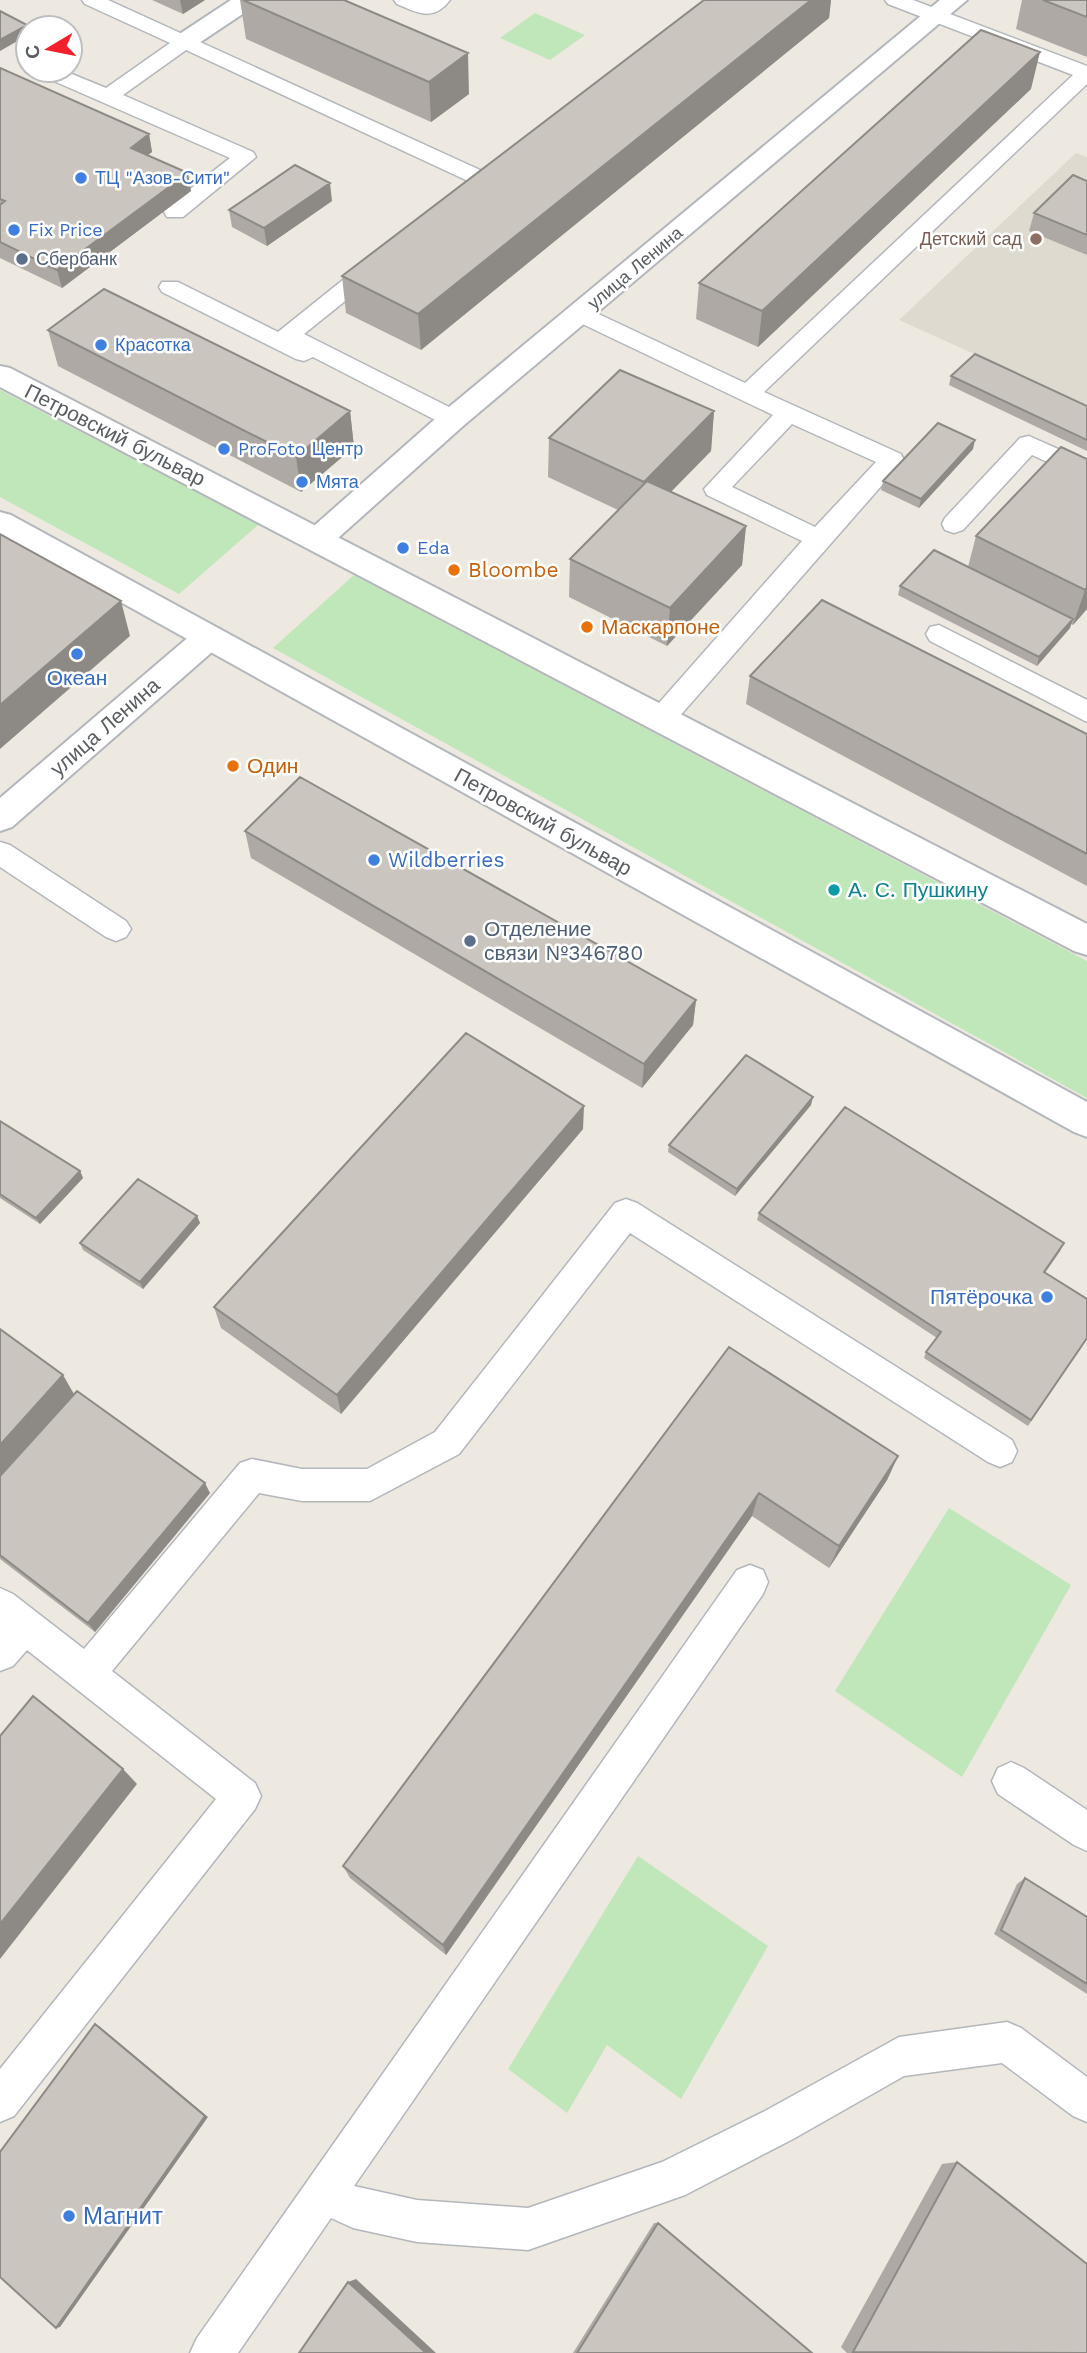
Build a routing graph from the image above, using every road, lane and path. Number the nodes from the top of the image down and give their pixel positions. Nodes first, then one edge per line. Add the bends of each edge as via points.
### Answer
1 (92, 0) edge
2 (247, 0) edge
3 (404, 0) edge
4 (440, 0) edge
5 (895, 0) edge
6 (946, 8) edge
7 (184, 42) junction
8 (1087, 73) edge
9 (79, 84) edge
10 (108, 96) junction
11 (175, 212) dead end
12 (439, 214) edge
13 (396, 249) edge
14 (170, 287) dead end
15 (580, 314) junction
16 (0, 375) edge
17 (748, 394) junction
18 (788, 414) junction
19 (450, 422) junction
20 (1087, 472) edge
21 (0, 522) edge
22 (954, 524) dead end
23 (818, 538) junction
24 (317, 540) junction
25 (939, 634) dead end
26 (209, 637) junction
27 (1087, 712) edge
28 (661, 719) junction
29 (0, 818) edge
30 (0, 853) edge
31 (116, 929) dead end
32 (1087, 941) edge
33 (1087, 1121) edge
34 (1000, 1451) dead end
35 (750, 1581) dead end
36 (12, 1617) edge
37 (0, 1653) edge
38 (87, 1673) junction
39 (1011, 1781) dead end
40 (1087, 1832) edge
41 (0, 2102) edge
42 (1087, 2102) edge
43 (323, 2193) junction
44 (212, 2353) edge

1 - 7 lane
2 - 7 street
3 - 4 lane via 427,9
5 - 6 lane
6 - 8 lane
6 - 15 street, улица Ленина
7 - 10 lane
7 - 12 lane via 483,180
8 - 17 lane
9 - 10 lane
10 - 11 lane via 244,157
13 - 19 lane via 288,335
14 - 19 lane
15 - 17 lane
15 - 19 street, улица Ленина
16 - 24 street, Петровский бульвар
17 - 18 lane
18 - 23 lane via 716,489
18 - 23 lane via 892,460
19 - 24 street, улица Ленина
20 - 22 lane via 1029,444
21 - 26 street, Петровский бульвар
23 - 28 lane
24 - 28 street, Петровский бульвар
25 - 27 lane
26 - 29 street, улица Ленина
26 - 33 street, Петровский бульвар
28 - 32 street, Петровский бульвар
30 - 31 lane
34 - 38 lane via 626,1213 447,1443 370,1485 303,1485 252,1475
35 - 43 lane
36 - 37 lane
36 - 38 lane
38 - 41 lane via 242,1796
39 - 40 lane
42 - 43 lane via 1007,2042 899,2057 670,2180 528,2229 417,2221 353,2207
43 - 44 lane

